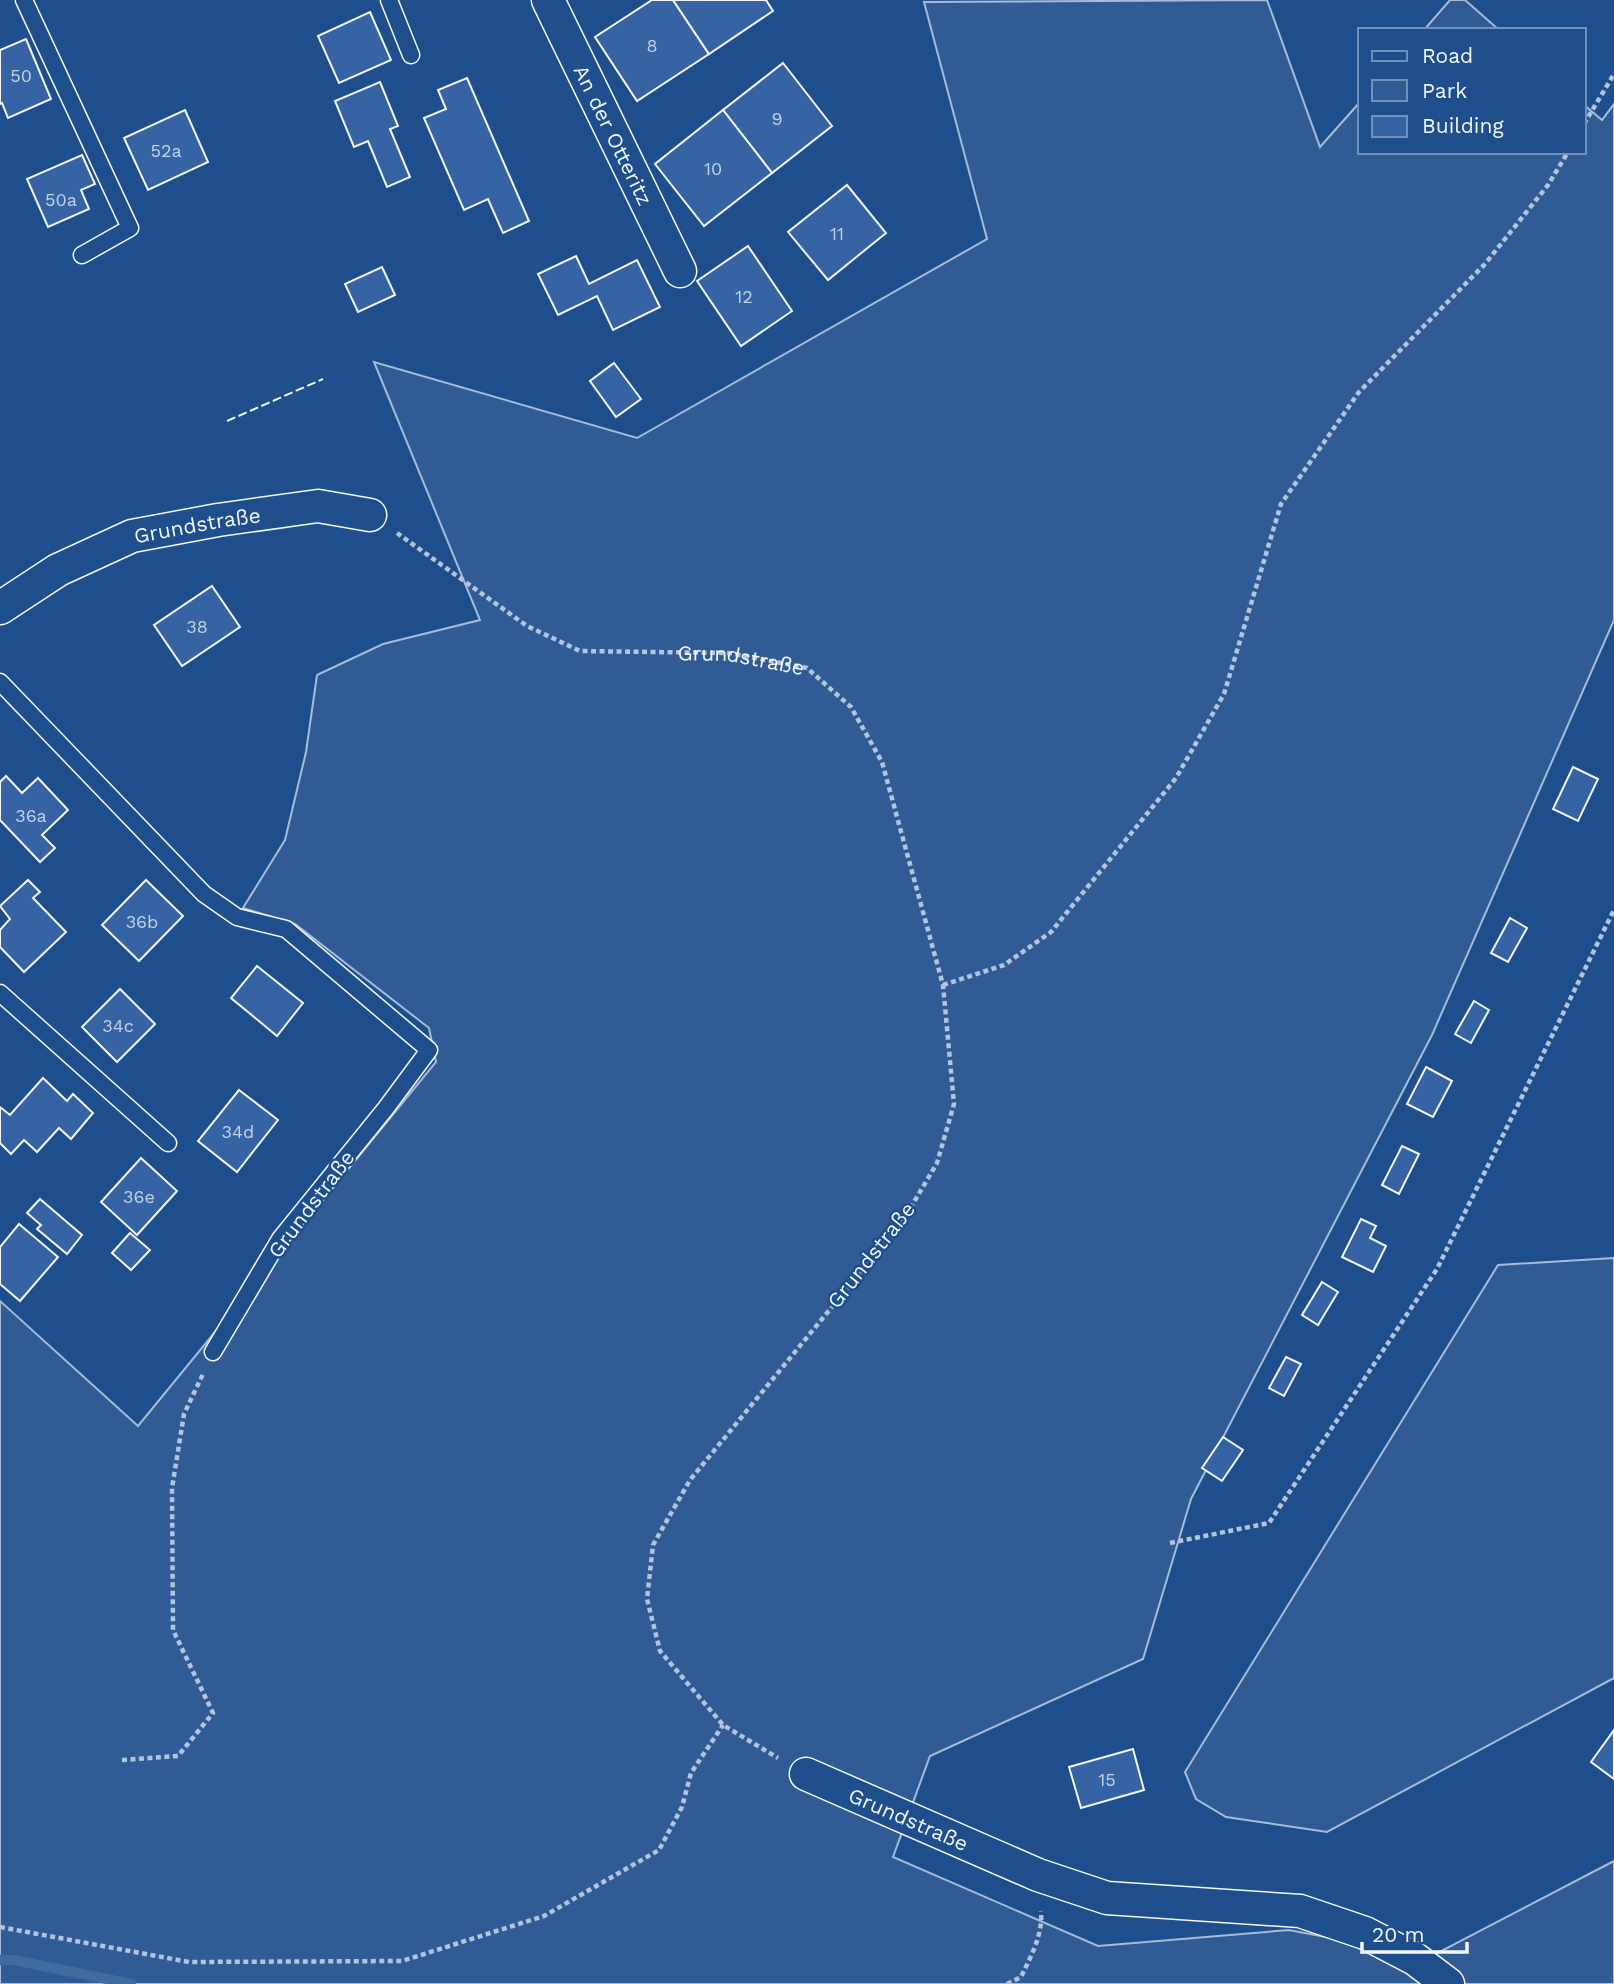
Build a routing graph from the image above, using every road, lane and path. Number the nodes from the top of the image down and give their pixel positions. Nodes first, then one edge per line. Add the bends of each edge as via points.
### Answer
1 (24, 0) edge
2 (389, 0) edge
3 (548, 0) edge
4 (411, 55) dead end
5 (1614, 74) edge
6 (1586, 121) edge
7 (1567, 154) edge
8 (82, 255) dead end
9 (680, 271) dead end
10 (370, 515) joint
11 (0, 608) edge
12 (0, 682) edge
13 (1614, 910) edge
14 (943, 985) junction
15 (0, 993) edge
16 (168, 1143) dead end
17 (213, 1352) joint
18 (1170, 1543) dead end
19 (723, 1725) junction
20 (122, 1760) dead end
21 (806, 1774) joint
22 (1038, 1875) junction
23 (0, 1927) edge
24 (1007, 1984) edge
25 (1448, 1984) edge

1 - 8 lane via 130,228
2 - 4 lane
3 - 9 street, An der Otteritz
5 - 6 path
7 - 14 path via 1485,264 1359,392 1281,504 1224,695 1176,778 1051,932 1004,965
10 - 11 street, Grundstraße via 318,506 132,536 58,570
10 - 14 path, Grundstraße via 527,626 580,650 729,653 807,668 851,707 882,762
12 - 17 lane, Grundstraße via 204,894 237,917 286,929 429,1050 280,1239
13 - 18 path via 1437,1269 1269,1523
14 - 19 path, Grundstraße via 954,1104 937,1163 904,1219 690,1480 653,1545 647,1599 660,1651
15 - 16 lane
17 - 20 path via 184,1414 172,1488 173,1630 213,1713 177,1756
19 - 21 path, Grundstraße
19 - 23 path via 691,1773 682,1807 659,1850 544,1916 402,1962 189,1962
21 - 22 street, Grundstraße
22 - 24 path via 1042,1924 1021,1977
22 - 25 street, Grundstraße via 1107,1898 1300,1911 1365,1933 1415,1959

